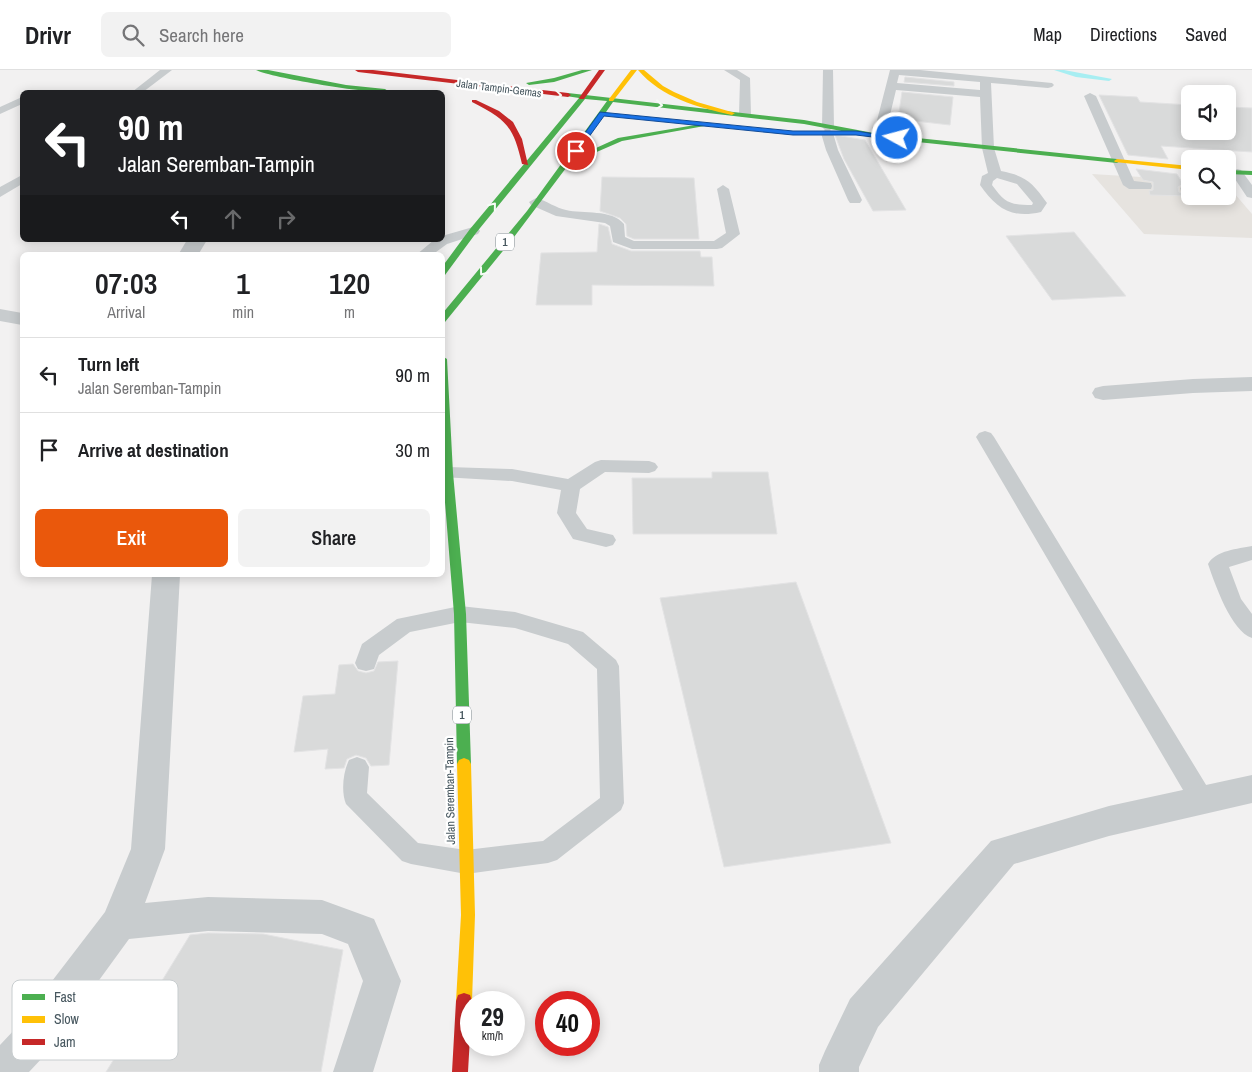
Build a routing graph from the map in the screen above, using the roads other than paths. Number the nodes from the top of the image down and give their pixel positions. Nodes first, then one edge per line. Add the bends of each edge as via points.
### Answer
1 (168, 70) edge
2 (259, 70) edge
3 (358, 70) edge
4 (590, 70) edge
5 (602, 70) edge
6 (634, 70) edge
7 (641, 70) edge
8 (729, 70) edge
9 (828, 70) edge
10 (895, 70) edge
11 (990, 80) junction
12 (475, 85) junction
13 (1048, 85) dead end
14 (891, 86) junction
15 (141, 90) edge
16 (352, 90) edge
17 (986, 94) junction
18 (1009, 95) dead end
19 (1090, 96) dead end
20 (582, 98) junction
21 (458, 99) dead end
22 (611, 100) junction
23 (20, 101) edge
24 (474, 101) junction
25 (503, 104) dead end
26 (556, 109) dead end
27 (0, 111) edge
28 (572, 111) junction
29 (732, 113) junction
30 (606, 114) junction
31 (745, 115) junction
32 (662, 120) dead end
33 (827, 130) junction
34 (802, 133) dead end
35 (879, 136) junction
36 (988, 148) junction
37 (1119, 162) junction
38 (526, 164) junction
39 (566, 164) junction
40 (1181, 167) edge
41 (1236, 172) edge
42 (995, 174) dead end
43 (1252, 174) edge
44 (1236, 176) edge
45 (20, 180) edge
46 (1146, 186) dead end
47 (723, 189) dead end
48 (0, 192) edge
49 (1252, 194) edge
50 (855, 200) dead end
51 (536, 202) junction
52 (472, 231) junction
53 (445, 240) edge
54 (441, 242) edge
55 (427, 252) edge
56 (445, 269) edge
57 (0, 315) edge
58 (445, 317) edge
59 (20, 318) edge
60 (1252, 384) edge
61 (1103, 394) dead end
62 (445, 435) edge
63 (984, 438) dead end
64 (649, 467) dead end
65 (448, 473) junction
66 (571, 486) junction
67 (606, 540) dead end
68 (449, 545) edge
69 (1252, 553) edge
70 (166, 577) edge
71 (460, 614) junction
72 (1252, 630) edge
73 (366, 663) dead end
74 (356, 767) dead end
75 (1252, 789) edge
76 (1202, 800) junction
77 (466, 862) junction
78 (118, 923) junction
79 (76, 980) edge
80 (13, 1060) edge
81 (2, 1072) edge
82 (354, 1072) edge
83 (460, 1072) edge
84 (839, 1072) edge

1 - 15 lane
2 - 16 main road
3 - 12 main road, Jalan Tampin-Gemas
4 - 12 main road via 554,80
5 - 20 main road
6 - 22 main road
7 - 29 main road via 656,88 675,98
8 - 31 lane via 745,78
9 - 33 lane
10 - 11 lane
10 - 14 lane
11 - 13 lane
11 - 17 lane
11 - 18 lane
12 -> 20 main road, Jalan Tampin-Gemas
14 - 17 lane
14 - 35 lane
17 - 36 lane
19 - 37 lane
20 - 22 main road, Jalan Tampin-Gemas
20 - 28 main road
21 - 24 main road, Jalan Tampin-Gemas
22 -> 29 main road, Jalan Tampin-Gemas
22 - 30 main road, 1
23 - 27 lane
24 - 25 main road, Jalan Tampin-Gemas
24 - 38 main road via 511,120 519,133
26 - 28 main road, Jalan Tampin-Gemas
28 - 30 main road, Jalan Tampin-Gemas
28 - 38 main road
29 - 31 main road
30 - 39 main road, 1
31 - 33 main road via 804,122
32 - 39 main road via 712,125 620,139
33 - 34 main road
33 - 35 main road
33 - 50 lane via 832,150
35 - 36 main road
36 - 37 main road
36 - 42 lane
37 - 40 main road
37 - 46 lane via 1128,185
52 -> 38 main road
39 - 51 main road, 1
41 - 43 main road
44 - 49 lane
45 - 48 lane
47 - 51 lane via 733,234 716,245 632,245 618,239 617,224 605,217 559,212
51 -> 58 main road, 1
52 - 53 lane
52 - 56 main road
54 - 55 lane
57 - 59 street
60 - 61 street
62 - 65 main road, Jalan Seremban-Tampin / 1
63 - 76 lane
64 - 66 lane via 601,466
65 - 66 lane via 512,475
65 - 68 main road, Jalan Seremban-Tampin / 1
66 - 67 lane via 566,513 580,534
68 - 71 main road, Jalan Seremban-Tampin / 1
69 - 72 lane via 1218,564 1232,601
70 - 78 street via 148,849
71 - 73 lane via 404,625 370,650
71 - 77 main road, Jalan Seremban-Tampin / 1
71 - 77 lane via 514,620 575,638 608,666 612,803 548,852
74 - 77 lane via 355,797 411,852
75 - 76 street
76 - 84 street via 1108,821 1003,852 864,1013
77 - 83 main road, Jalan Seremban-Tampin / 1 via 468,915
78 - 79 street
78 - 82 street via 208,914 322,917 361,931 382,981
80 - 81 street

